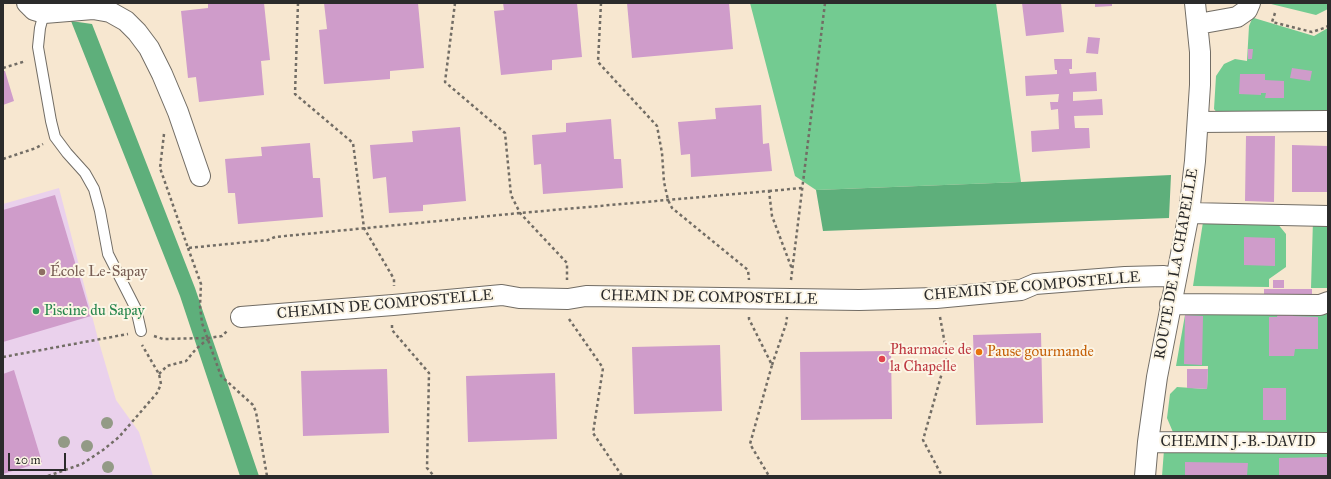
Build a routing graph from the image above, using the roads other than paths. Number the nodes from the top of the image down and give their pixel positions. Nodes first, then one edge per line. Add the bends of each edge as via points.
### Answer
1 (1195, 3) edge
2 (1250, 5) edge
3 (35, 8) edge
4 (1198, 24) junction
5 (1328, 121) edge
6 (1198, 122) junction
7 (200, 176) dead end
8 (1189, 213) junction
9 (1328, 216) edge
10 (1176, 278) junction
11 (1328, 302) edge
12 (1170, 304) junction
13 (241, 317) road end
14 (141, 331) road end
15 (1148, 442) junction
16 (1328, 443) edge
17 (1145, 476) edge

1 - 4 street, ROUTE DE LA CHAPELLE
2 - 4 street via 1237,18
3 - 7 street via 110,12 126,21 137,32 149,48 162,74
3 - 14 lane via 40,28 38,47 55,137 94,188 108,254 136,308
4 - 6 street, ROUTE DE LA CHAPELLE
5 - 6 street
6 - 8 street, ROUTE DE LA CHAPELLE
8 - 9 street
8 - 10 street, ROUTE DE LA CHAPELLE
10 - 12 street, ROUTE DE LA CHAPELLE
10 - 13 street, CHEMIN DE COMPOSTELLE via 1126,277 1035,284 1021,290 936,298 789,300 586,296 568,299 502,296
11 - 12 street via 1320,305
12 - 15 street, ROUTE DE LA CHAPELLE
15 - 16 street, CHEMIN J.-B.-DAVID
15 - 17 street, ROUTE DE LA CHAPELLE

